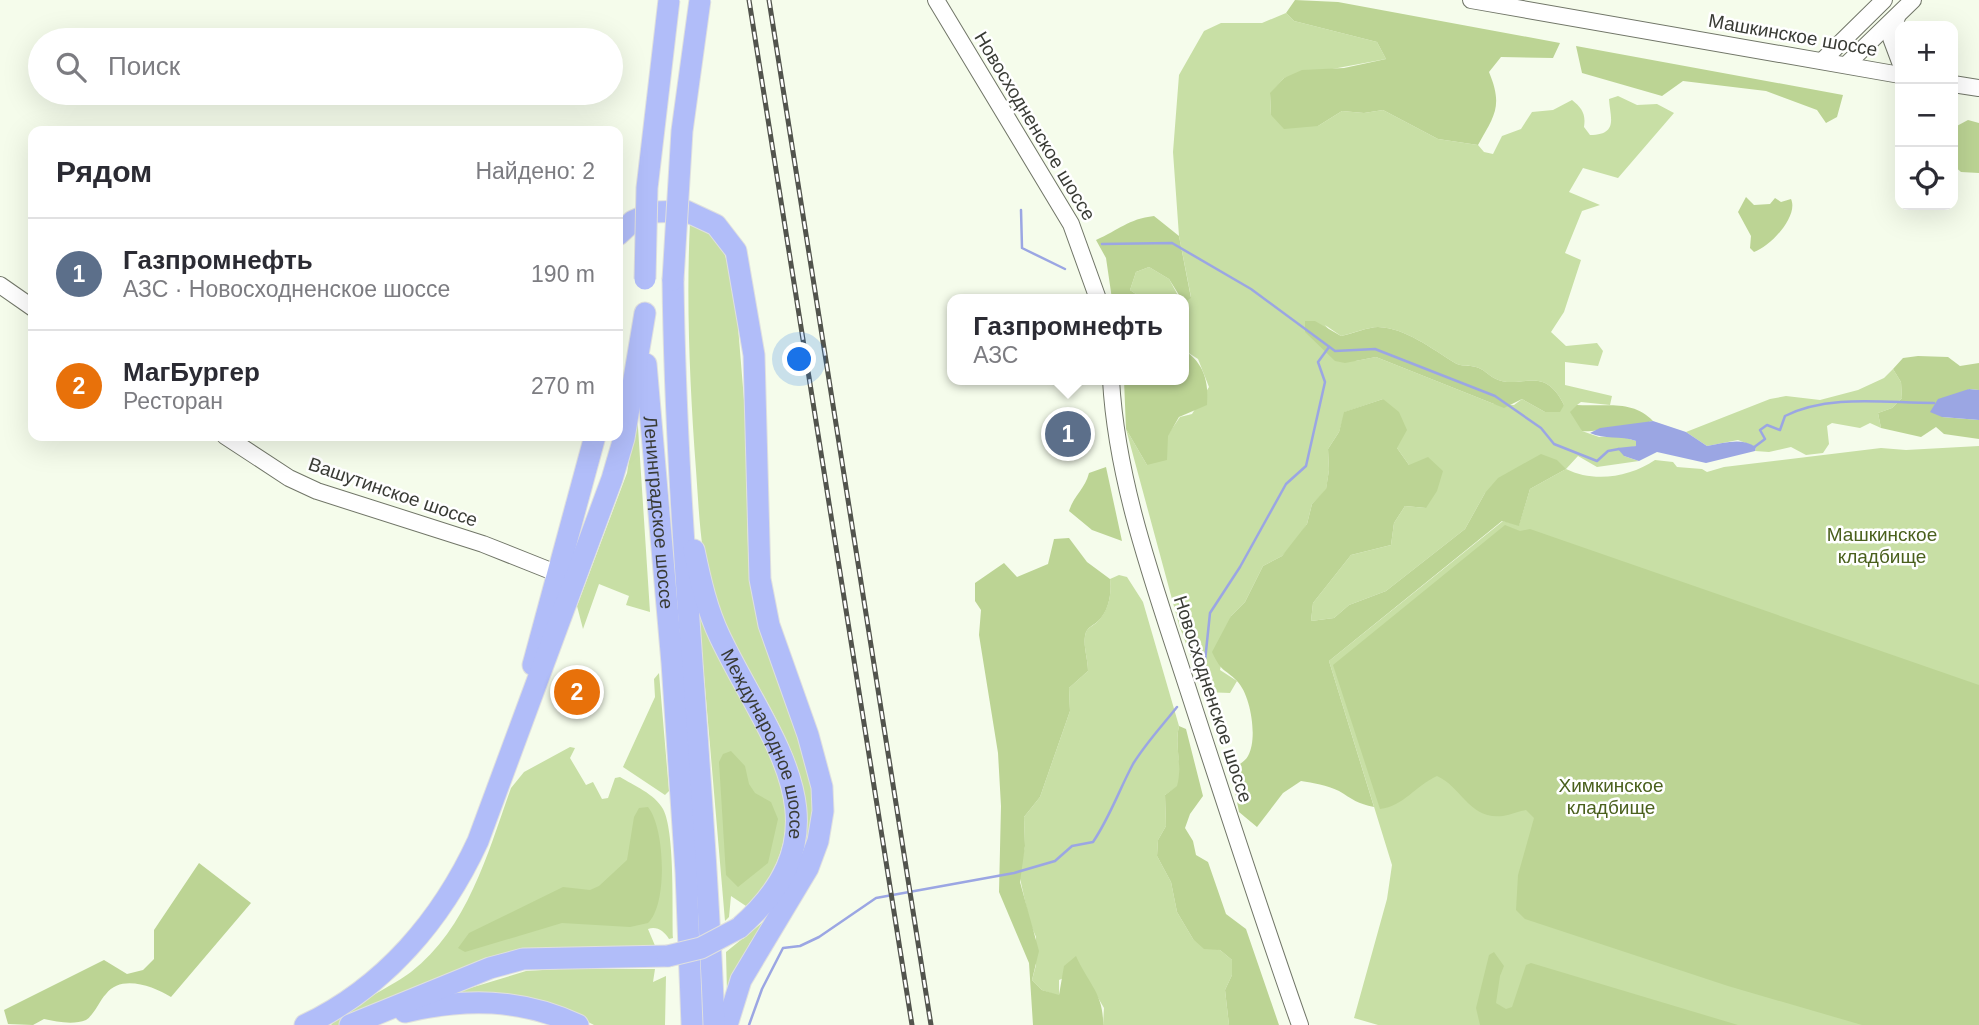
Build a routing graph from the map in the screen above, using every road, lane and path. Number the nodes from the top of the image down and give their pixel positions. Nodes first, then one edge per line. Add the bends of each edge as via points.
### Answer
1 (669, 0) edge
2 (700, 0) edge
3 (936, 0) edge
4 (1471, 0) edge
5 (1884, 0) edge
6 (1913, 0) edge
7 (945, 8) edge
8 (1901, 12) junction
9 (1895, 21) edge
10 (1895, 22) edge
11 (1895, 49) edge
12 (1822, 61) junction
13 (1846, 65) junction
14 (1895, 74) edge
15 (1958, 85) edge
16 (1979, 88) edge
17 (623, 230) edge
18 (0, 285) edge
19 (1096, 294) edge
20 (28, 304) edge
21 (645, 313) junction
22 (1112, 385) edge
23 (678, 435) junction
24 (233, 441) edge
25 (594, 441) edge
26 (556, 573) junction
27 (493, 802) junction
28 (305, 1025) edge
29 (350, 1025) edge
30 (366, 1025) edge
31 (578, 1025) edge
32 (692, 1025) edge
33 (714, 1025) edge
34 (727, 1025) edge
35 (1300, 1025) edge

1 - 21 highway, Ленинградское шоссе, bridge via 647,188
2 - 23 highway, Ленинградское шоссе, bridge via 682,131 673,280
3 - 7 main road, Новосходненское шоссе
4 - 12 main road, Машкинское шоссе
5 - 12 main road
6 - 8 main road
7 - 19 main road, Новосходненское шоссе via 1071,224
8 - 9 main road
8 - 13 main road
10 - 11 main road via 1891,38
12 - 13 main road, Машкинское шоссе
13 - 14 main road, Машкинское шоссе
15 - 16 main road
17 - 34 highway via 653,212 686,211 716,225 736,251 754,355 760,579 769,625 822,787 818,841 808,868 741,980
18 - 20 main road
21 - 27 highway via 624,438 612,479
21 - 32 highway, Ленинградское шоссе via 653,468 687,872
22 - 35 main road, Новосходненское шоссе via 1119,457 1157,594
23 - 29 highway, Международное шоссе, bridge via 700,579 719,636 782,752 794,792 793,840 787,866 763,906 739,928 701,948 668,956 523,959
23 - 33 highway, Ленинградское шоссе via 709,880
24 - 26 main road, Вашутинское шоссе via 317,491 483,544
25 - 26 highway
26 - 27 highway
27 - 28 highway via 462,876 442,910 369,984
30 - 31 highway via 430,1006 467,1001 523,1006

